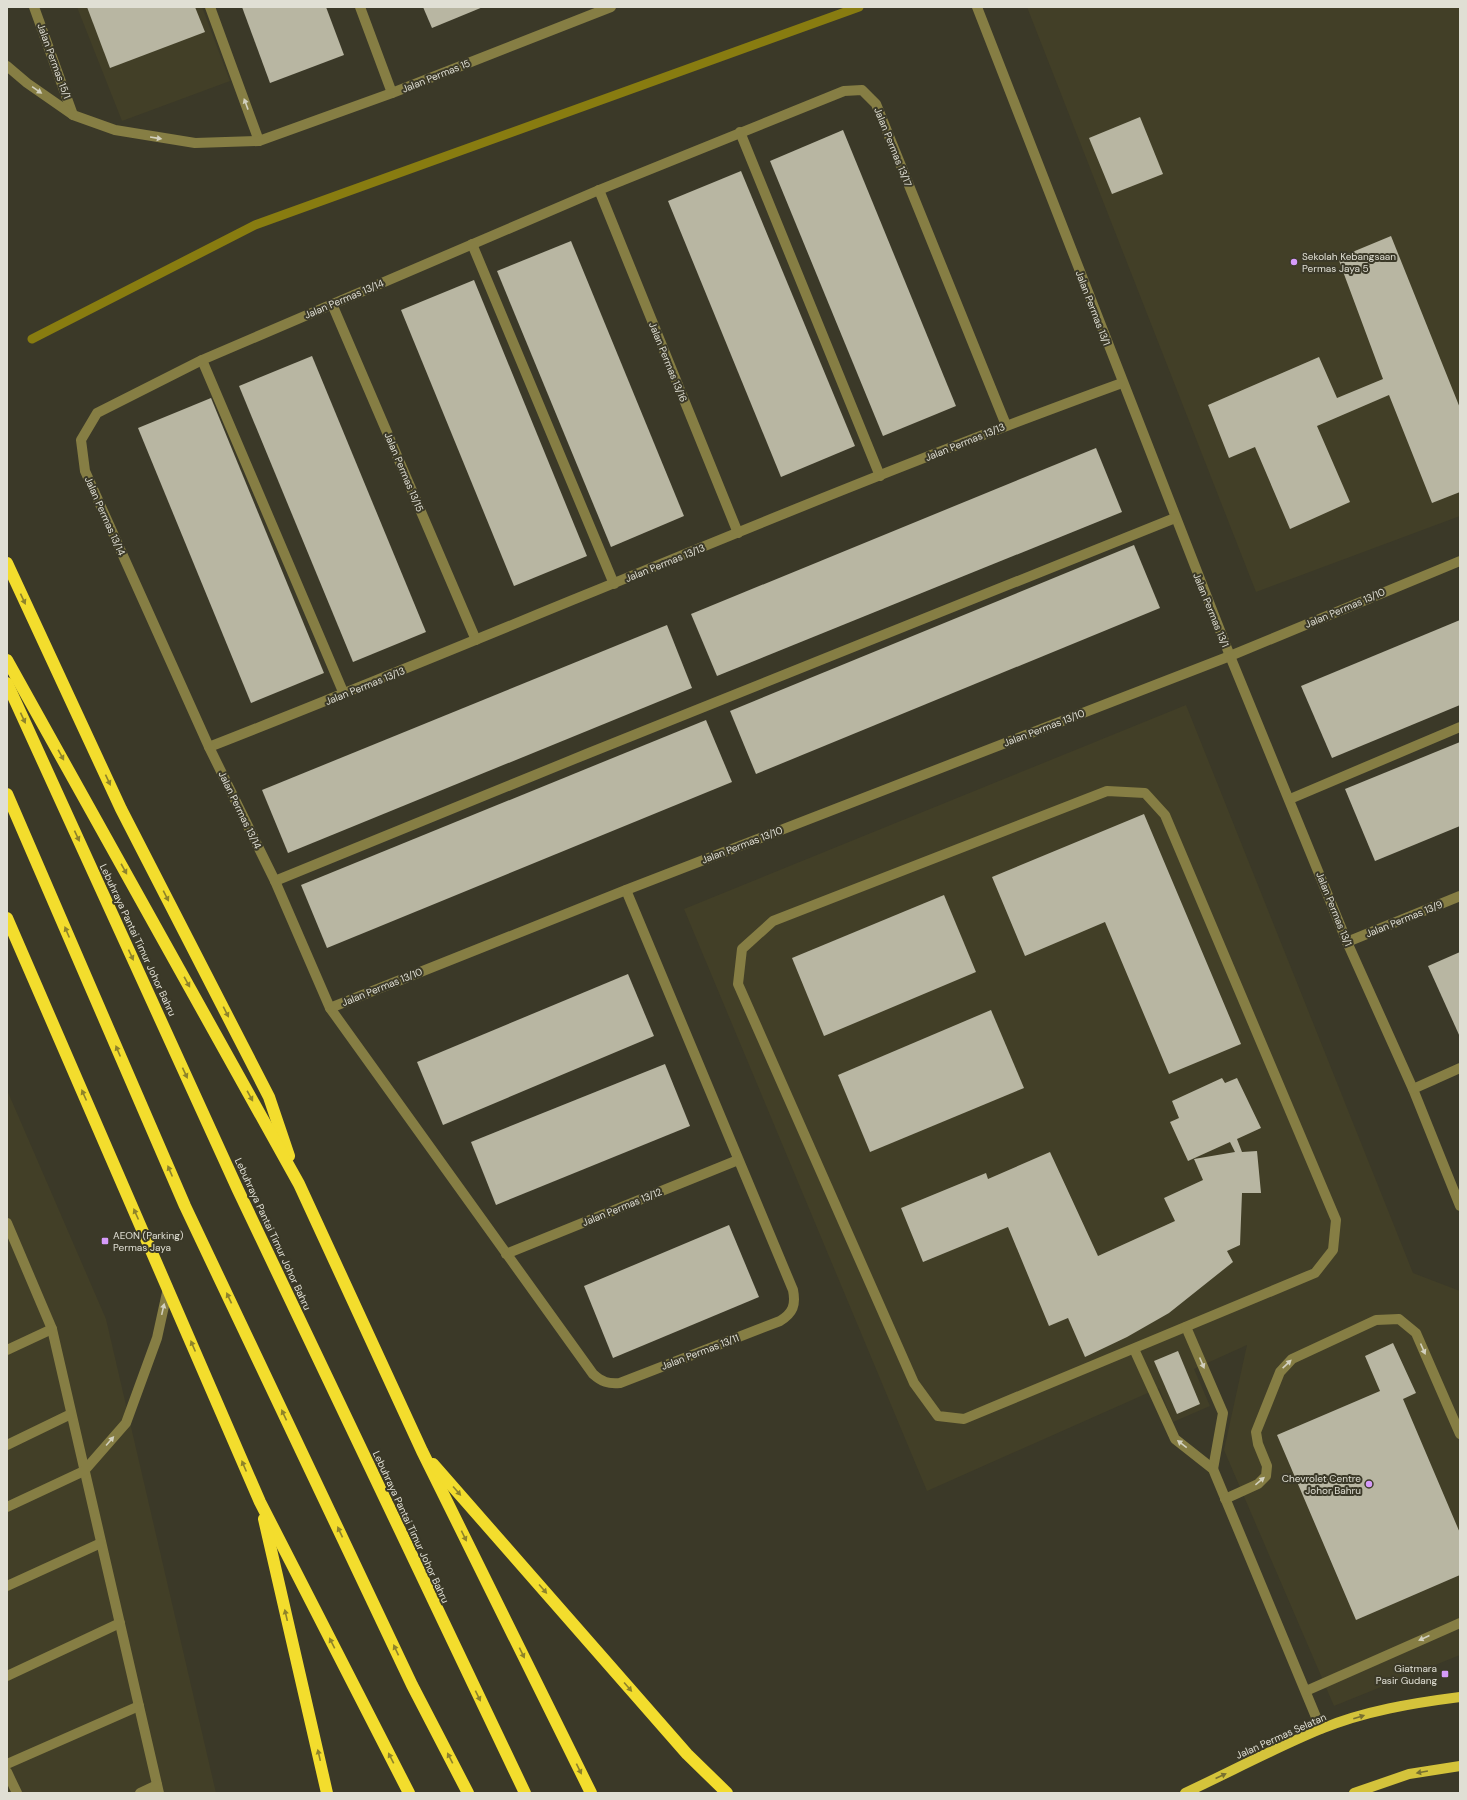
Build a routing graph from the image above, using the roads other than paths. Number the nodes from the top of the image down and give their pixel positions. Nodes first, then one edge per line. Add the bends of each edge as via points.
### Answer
1 (34, 7) edge
2 (210, 7) edge
3 (360, 7) edge
4 (611, 7) edge
5 (977, 7) edge
6 (7, 66) edge
7 (392, 93) junction
8 (73, 115) junction
9 (740, 132) junction
10 (259, 141) junction
11 (599, 190) junction
12 (472, 244) junction
13 (332, 304) junction
14 (202, 360) junction
15 (1122, 383) junction
16 (1006, 425) junction
17 (880, 476) junction
18 (1175, 518) junction
19 (738, 533) junction
20 (1460, 561) edge
21 (7, 563) edge
22 (614, 584) junction
23 (476, 640) junction
24 (1230, 656) junction
25 (7, 660) edge
26 (7, 683) edge
27 (344, 694) junction
28 (1460, 726) edge
29 (209, 747) junction
30 (7, 794) edge
31 (1290, 799) junction
32 (275, 881) junction
33 (626, 890) junction
34 (1460, 896) edge
35 (7, 918) edge
36 (1347, 942) junction
37 (330, 1008) junction
38 (1460, 1068) edge
39 (1413, 1089) junction
40 (738, 1160) junction
41 (299, 1184) junction
42 (1460, 1206) edge
43 (8, 1228) edge
44 (506, 1254) junction
45 (168, 1288) junction
46 (1186, 1327) junction
47 (52, 1328) junction
48 (1134, 1349) junction
49 (7, 1350) edge
50 (71, 1414) junction
51 (1460, 1434) edge
52 (7, 1445) edge
53 (422, 1451) junction
54 (1213, 1469) junction
55 (84, 1471) junction
56 (1225, 1499) junction
57 (260, 1502) junction
58 (7, 1507) edge
59 (101, 1542) junction
60 (7, 1586) edge
61 (120, 1623) junction
62 (1460, 1623) edge
63 (7, 1676) edge
64 (1306, 1691) junction
65 (1460, 1697) edge
66 (138, 1706) junction
67 (1321, 1729) junction
68 (7, 1764) edge
69 (1460, 1766) edge
70 (7, 1772) edge
71 (158, 1789) edge
72 (17, 1793) edge
73 (140, 1793) edge
74 (328, 1793) edge
75 (409, 1793) edge
76 (468, 1793) edge
77 (525, 1793) edge
78 (591, 1793) edge
79 (727, 1793) edge
80 (1185, 1793) edge
81 (1354, 1793) edge

1 - 8 street, Jalan Permas 15/1
10 -> 2 street
3 - 7 street
4 - 7 street, Jalan Permas 15
5 - 15 street, Jalan Permas 13/1
6 -> 8 street, Jalan Permas 15
7 - 10 street, Jalan Permas 15
8 -> 10 street, Jalan Permas 15 via 115,130 195,143
9 - 11 street, Jalan Permas 13/17
9 - 16 street, Jalan Permas 13/17 via 844,91 862,90 876,104
9 - 17 street
11 - 12 street, Jalan Permas 13/14
11 - 19 street, Jalan Permas 13/16
12 - 13 street, Jalan Permas 13/14
12 - 22 street
13 - 14 street, Jalan Permas 13/14
13 - 23 street, Jalan Permas 13/15
14 - 27 street
14 - 29 street, Jalan Permas 13/14 via 97,414 81,440 85,471
15 - 16 street, Jalan Permas 13/13
15 - 18 street, Jalan Permas 13/1
16 - 17 street, Jalan Permas 13/13
17 - 19 street, Jalan Permas 13/13
18 - 24 street, Jalan Permas 13/1
18 - 32 street
19 - 22 street, Jalan Permas 13/13
20 - 24 street, Jalan Permas 13/10
21 -> 41 highway via 121,809 269,1097
22 - 23 street, Jalan Permas 13/13
23 - 27 street, Jalan Permas 13/13
24 - 31 street, Jalan Permas 13/1
24 - 33 street, Jalan Permas 13/10
25 -> 41 highway
26 -> 77 highway, Lebuhraya Pantai Timur Johor Bahru via 238,1190
27 - 29 street, Jalan Permas 13/13
28 - 31 street
29 - 32 street, Jalan Permas 13/14
76 -> 30 highway via 412,1685 185,1206
31 - 36 street, Jalan Permas 13/1
32 - 37 street, Jalan Permas 13/14
33 - 37 street, Jalan Permas 13/10
33 - 40 street
34 - 36 street, Jalan Permas 13/9
45 -> 35 highway
36 - 39 street, Jalan Permas 13/1
37 - 44 street, Jalan Permas 13/10
38 - 39 street
39 - 42 street, Jalan Permas 13/1
40 - 44 street, Jalan Permas 13/12
40 - 44 street, Jalan Permas 13/11 via 793,1290 794,1308 780,1321 610,1384 600,1381 593,1374
41 - 53 highway
43 - 47 street
55 -> 45 street via 126,1423 156,1338
57 -> 45 highway
46 - 48 street
46 - 48 street via 1315,1273 1334,1250 1336,1220 1165,815 1145,793 1107,791 773,921 742,949 738,984 914,1383 938,1416 964,1419
46 -> 54 street via 1223,1413
47 - 49 street
47 - 50 street
54 -> 48 street via 1175,1439
50 - 52 street
50 - 55 street
56 -> 51 street via 1258,1484 1266,1476 1267,1466 1256,1432 1283,1367 1292,1359 1376,1320 1399,1319 1416,1333
53 -> 78 highway
53 -> 79 highway via 687,1754
54 - 56 street
55 - 58 street
55 - 59 street
56 - 64 street
74 -> 57 highway
75 -> 57 highway
59 - 60 street
59 - 61 street
61 - 63 street
61 - 66 street
62 -> 64 street
64 - 67 street
67 -> 65 main road, Jalan Permas Selatan via 1372,1713
66 - 68 street
66 - 71 street
80 -> 67 main road, Jalan Permas Selatan
69 -> 81 main road via 1409,1774
70 - 72 street
71 - 73 street

